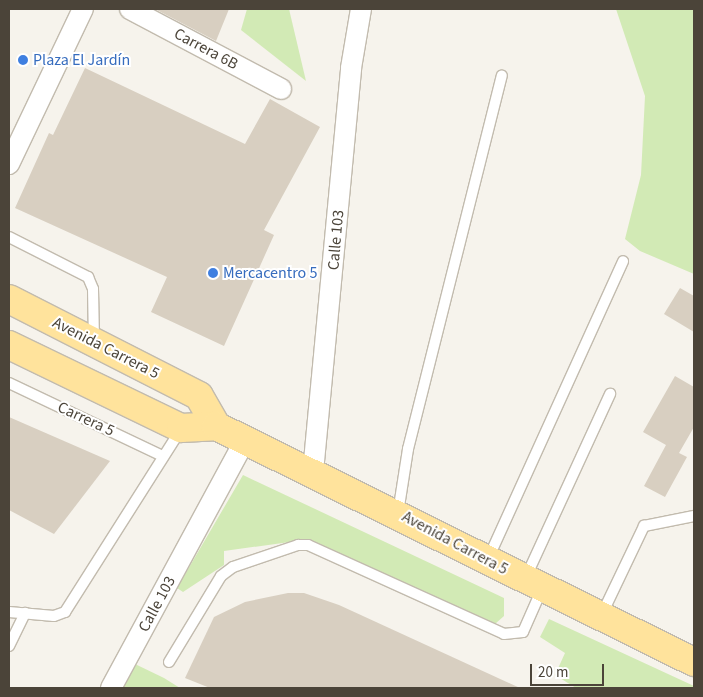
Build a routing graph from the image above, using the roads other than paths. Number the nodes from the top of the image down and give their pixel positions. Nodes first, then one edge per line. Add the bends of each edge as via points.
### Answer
1 (83, 9) edge
2 (131, 9) edge
3 (360, 9) edge
4 (502, 76) dead end
5 (281, 89) dead end
6 (9, 164) edge
7 (9, 237) edge
8 (623, 262) dead end
9 (9, 299) edge
10 (94, 341) junction
11 (9, 345) edge
12 (9, 383) edge
13 (610, 394) dead end
14 (216, 426) junction
15 (181, 428) junction
16 (245, 440) junction
17 (163, 456) junction
18 (313, 472) junction
19 (398, 513) junction
20 (694, 516) edge
21 (487, 561) junction
22 (534, 584) junction
23 (9, 612) edge
24 (25, 613) junction
25 (600, 617) junction
26 (9, 646) edge
27 (169, 662) dead end
28 (694, 662) edge
29 (111, 688) edge

1 - 6 street
2 - 5 street, Carrera 6B
3 - 18 street, Calle 103 via 351,68
4 - 19 lane via 408,449
7 - 10 lane via 88,277 93,289
8 - 21 lane
9 - 10 main road, Avenida Carrera 5
10 - 14 main road, Avenida Carrera 5 via 199,396
11 - 15 main road, Avenida Carrera 5
12 - 17 lane, Carrera 5
13 - 22 lane
14 - 15 main road, Avenida Carrera 5
14 - 16 main road, Avenida Carrera 5
15 - 17 lane
16 - 18 main road, Avenida Carrera 5
16 - 29 street, Calle 103
17 - 24 lane via 65,612 54,616
18 - 19 main road, Avenida Carrera 5
19 - 21 main road, Avenida Carrera 5
20 - 25 lane via 644,526
21 - 22 main road, Avenida Carrera 5
22 - 25 main road, Avenida Carrera 5
22 - 27 lane via 523,632 504,634 308,545 298,545 233,566 221,576
23 - 24 lane
24 - 26 lane
25 - 28 main road, Avenida Carrera 5

